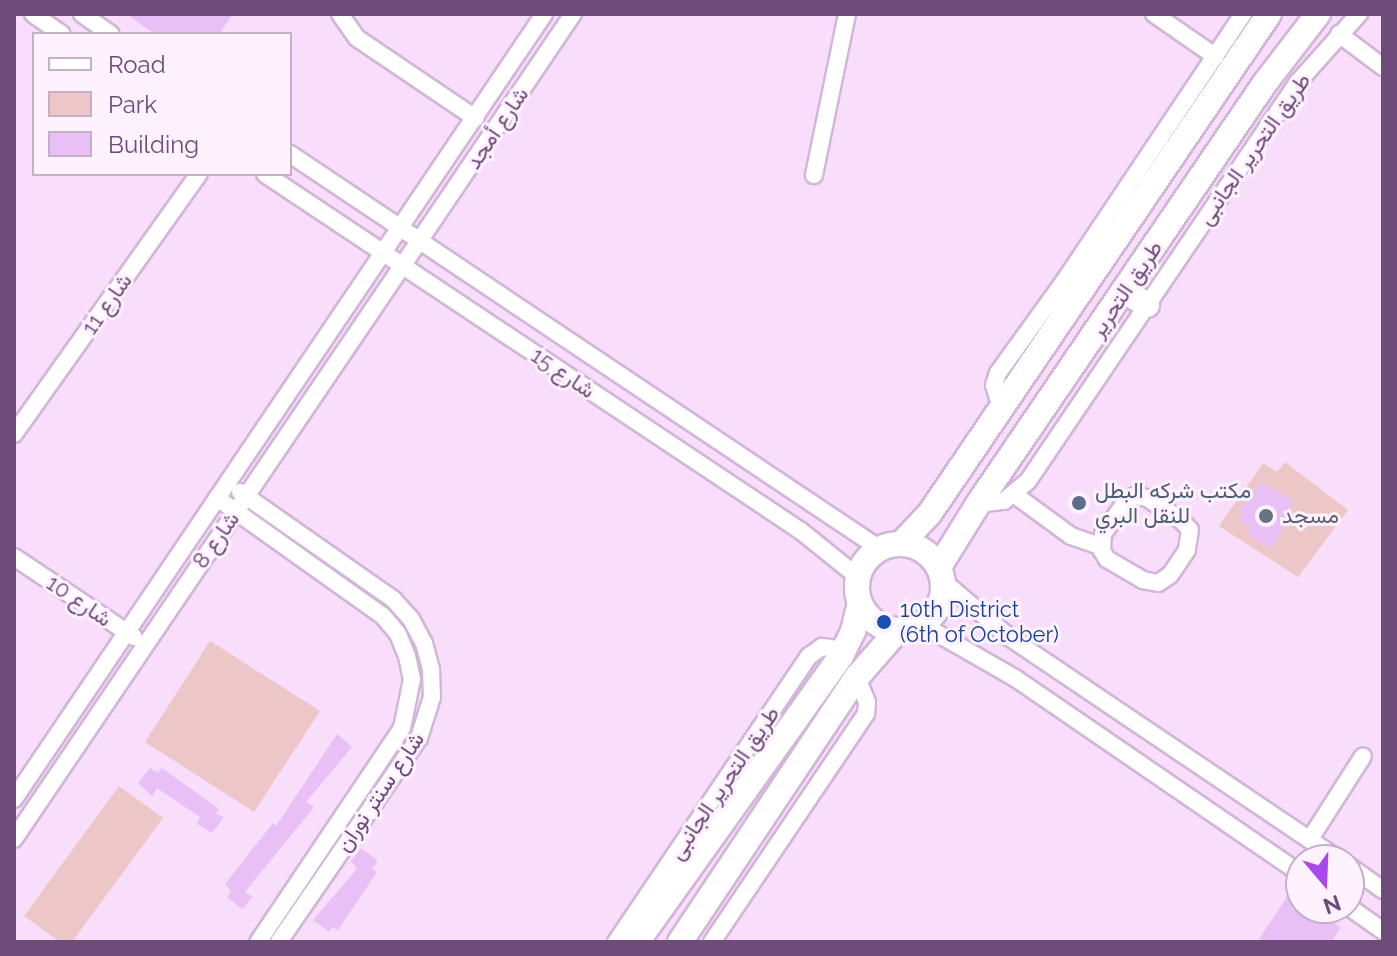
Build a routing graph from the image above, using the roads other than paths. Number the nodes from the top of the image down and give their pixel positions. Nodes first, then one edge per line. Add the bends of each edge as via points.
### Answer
1 (33, 14) edge
2 (82, 14) edge
3 (340, 14) edge
4 (544, 14) edge
5 (573, 14) edge
6 (847, 14) edge
7 (1154, 14) edge
8 (1243, 14) edge
9 (1269, 14) edge
10 (1318, 14) edge
11 (1359, 14) edge
12 (59, 32) edge
13 (108, 32) edge
14 (1339, 34) junction
15 (1216, 57) junction
16 (1383, 67) edge
17 (475, 118) junction
18 (292, 155) edge
19 (814, 175) dead end
20 (198, 176) edge
21 (268, 176) edge
22 (400, 228) junction
23 (420, 242) junction
24 (383, 253) junction
25 (403, 266) junction
26 (1124, 291) junction
27 (1147, 305) junction
28 (1001, 408) junction
29 (14, 434) edge
30 (227, 483) junction
31 (1015, 495) junction
32 (246, 496) junction
33 (217, 498) junction
34 (978, 504) junction
35 (236, 511) junction
36 (890, 546) junction
37 (1100, 546) junction
38 (14, 557) edge
39 (941, 574) junction
40 (858, 577) junction
41 (860, 603) junction
42 (910, 627) junction
43 (126, 632) junction
44 (145, 645) junction
45 (841, 656) junction
46 (857, 677) junction
47 (1363, 756) dead end
48 (14, 799) edge
49 (14, 839) edge
50 (1310, 839) junction
51 (1317, 844) edge
52 (1285, 863) edge
53 (1365, 877) edge
54 (1383, 890) edge
55 (1365, 918) edge
56 (1383, 931) edge
57 (258, 942) edge
58 (279, 942) edge
59 (616, 942) edge
60 (637, 942) edge
61 (680, 942) edge
62 (712, 942) edge

1 - 12 street
2 - 13 street
3 - 17 street via 357,38
4 - 17 street, شارع أمجد
5 - 23 street, شارع أمجد
6 - 19 street
7 - 15 street
8 - 15 street
9 - 28 street, طريق التحرير
10 - 26 street, طريق التحرير
11 - 14 street, طريق التحرير الجانبى
14 - 16 street
14 - 27 street, طريق التحرير الجانبى via 1299,81
15 - 28 street via 998,373 995,398
17 - 22 street, شارع أمجد
18 - 22 street, شارع 15
20 - 29 street, شارع 11
21 - 24 street, شارع 15
22 - 23 street, شارع 15
22 - 24 street, شارع 8
23 - 25 street, شارع 8
23 - 36 street, شارع 15
24 - 25 street, شارع 15
24 - 30 street, شارع 8
25 - 32 street, شارع 8
25 - 40 street, شارع 15 via 801,531
26 - 27 street
26 - 34 street, طريق التحرير
27 - 31 street, طريق التحرير الجانبى
28 - 36 street, طريق التحرير via 930,513
30 - 32 street, شارع سنتر نوران
30 - 33 street, شارع 8
31 - 34 street
31 - 37 street via 1071,536
32 - 35 street, شارع 8
32 - 58 street, شارع سنتر نوران via 393,599 418,631 431,670 432,697 419,738
33 - 35 street, شارع سنتر نوران
33 - 43 street, شارع 8
34 - 39 street, طريق التحرير
35 - 44 street, شارع 8
35 - 57 street, شارع سنتر نوران via 383,616 403,645 412,679 402,728
36 - 39 street via 923,550
36 - 40 street via 866,560
37 - 37 street via 1107,559 1158,583 1170,575 1191,537 1181,520 1135,496 1103,534
38 - 43 street, شارع 10
39 - 42 street via 939,606
39 - 50 street via 1009,637
40 - 41 street
41 - 42 street via 879,624
41 - 45 street
42 - 46 street
42 - 52 street via 1015,678
43 - 44 street, شارع 10
43 - 48 street, شارع 8
44 - 49 street, شارع 8
45 - 59 street, طريق التحرير الجانبى via 822,647 809,656
45 - 60 street
46 - 61 street
46 - 62 street via 866,714
47 - 50 street
50 - 51 street
53 - 54 street
55 - 56 street

